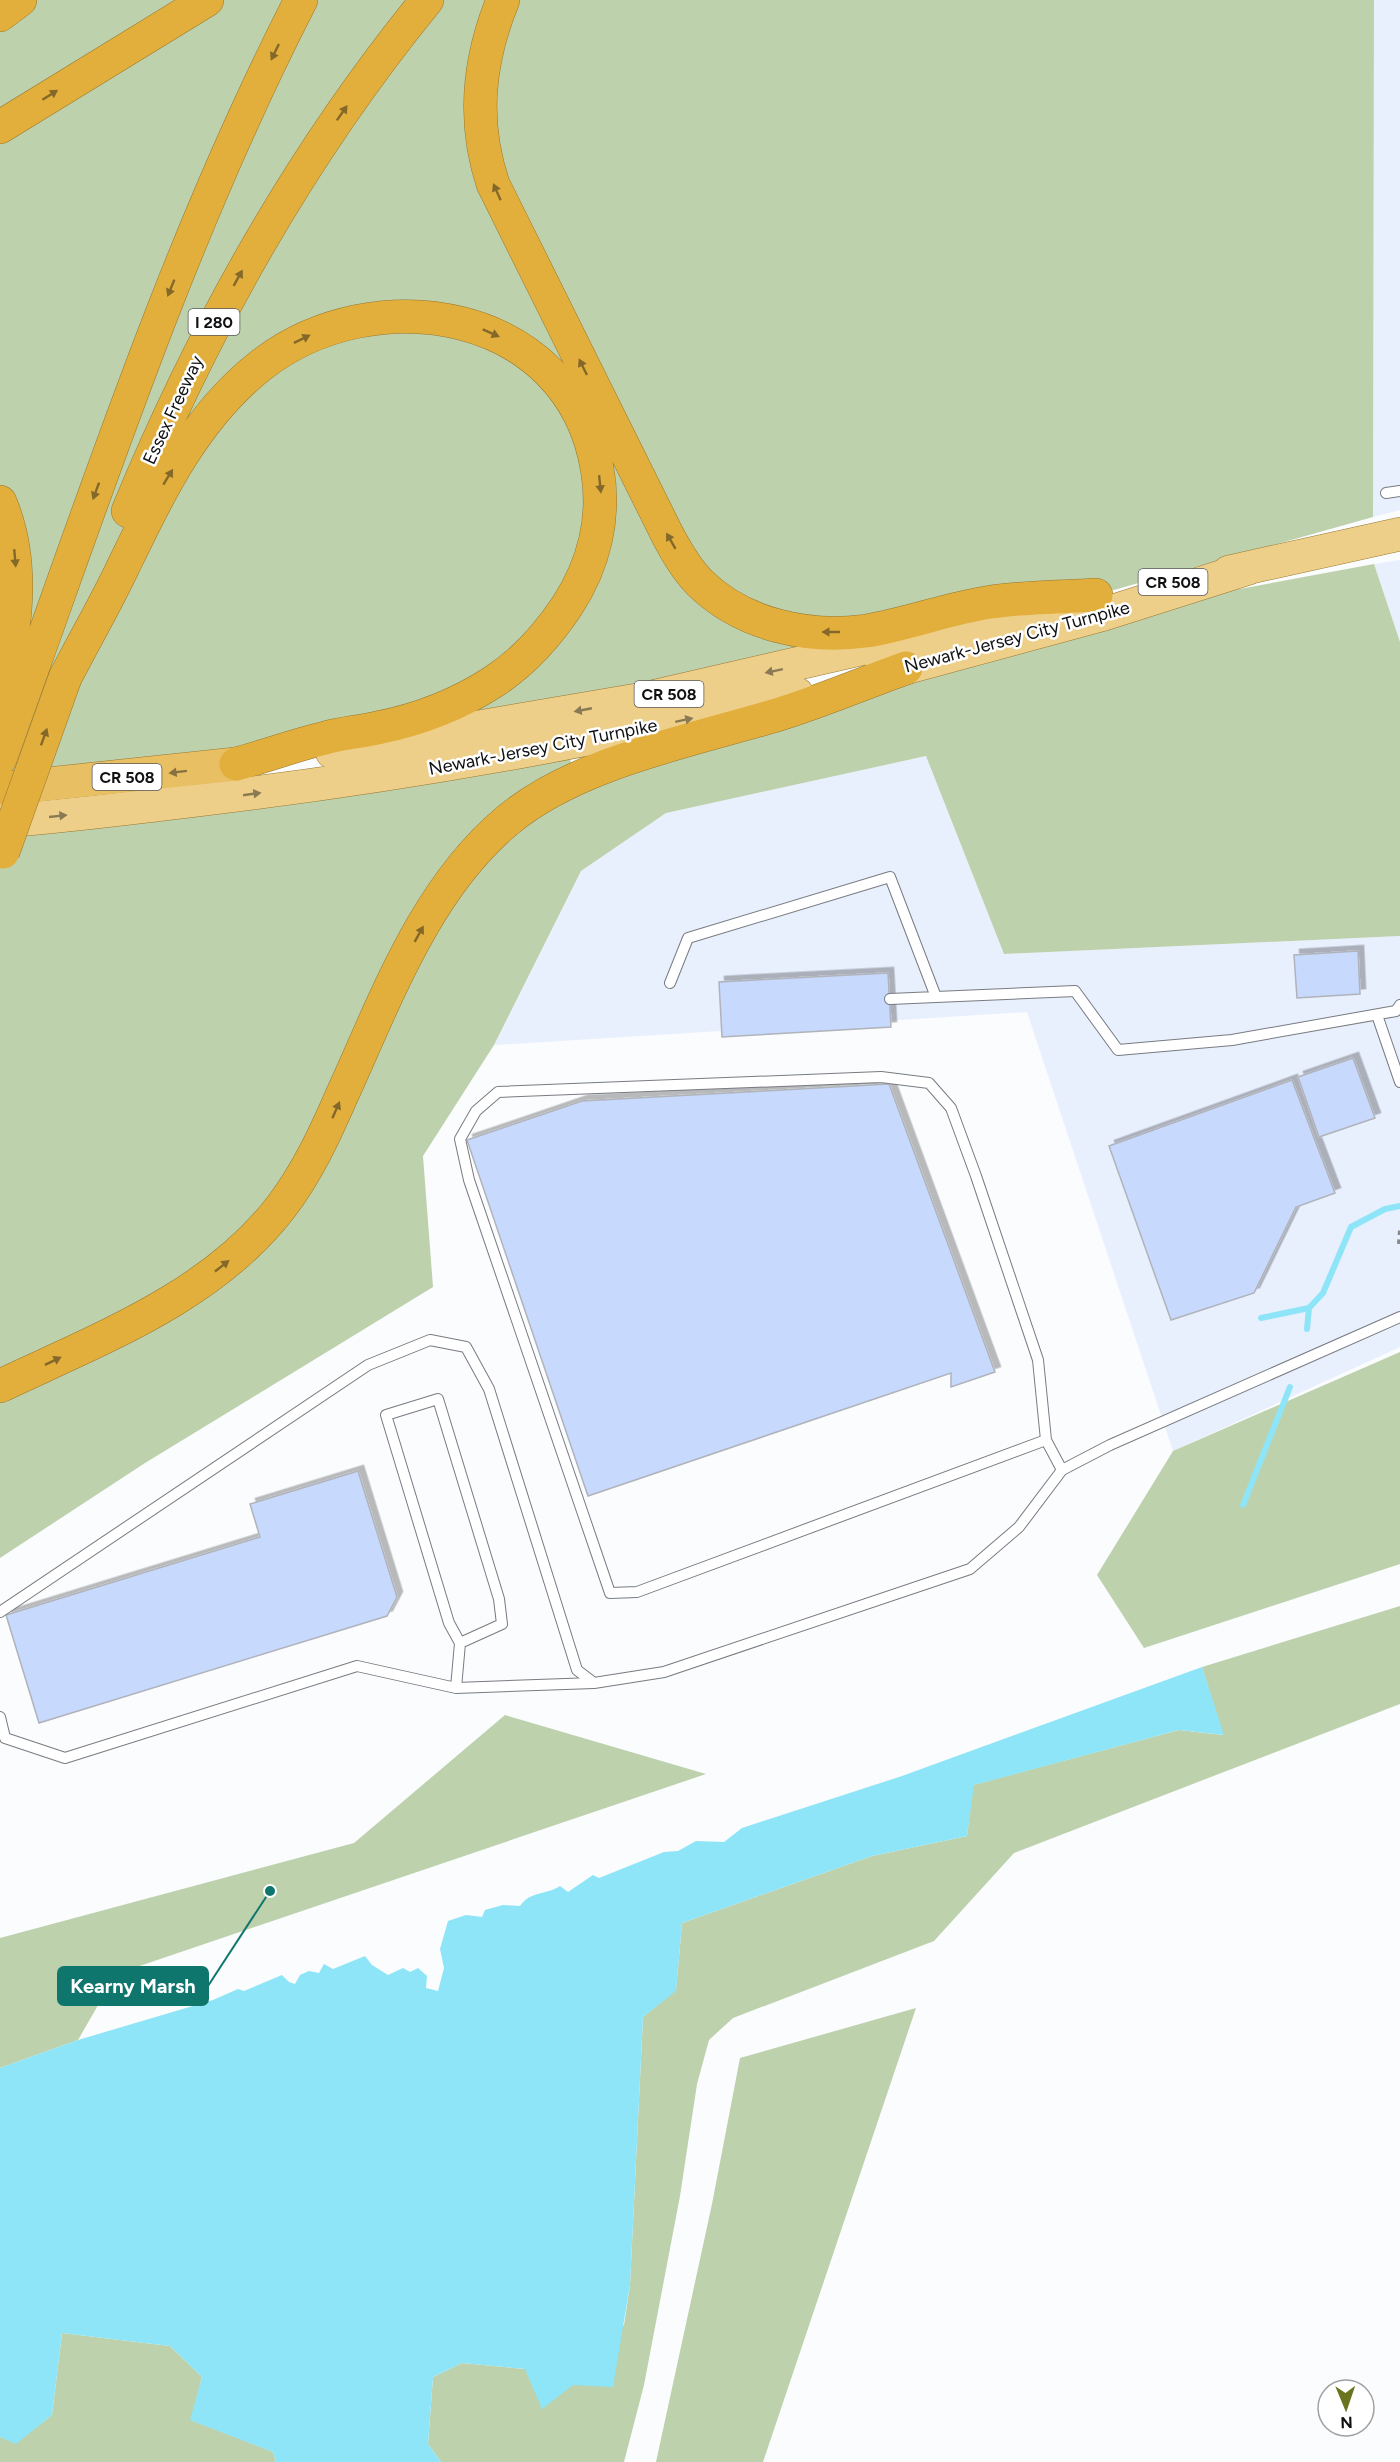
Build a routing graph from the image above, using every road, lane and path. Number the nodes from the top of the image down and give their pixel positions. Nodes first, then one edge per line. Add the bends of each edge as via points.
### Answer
1 (20, 0) edge
2 (207, 0) edge
3 (301, 0) edge
4 (427, 0) edge
5 (503, 0) edge
6 (0, 15) edge
7 (0, 127) edge
8 (1400, 491) edge
9 (1386, 493) dead end
10 (0, 502) edge
11 (1400, 534) edge
12 (1249, 568) junction
13 (1096, 595) junction
14 (906, 668) junction
15 (12, 678) edge
16 (65, 678) junction
17 (0, 759) edge
18 (236, 764) junction
19 (6, 788) edge
20 (0, 821) edge
21 (0, 861) edge
22 (670, 983) dead end
23 (936, 997) junction
24 (890, 999) dead end
25 (1400, 1005) edge
26 (1377, 1015) junction
27 (1400, 1082) edge
28 (1400, 1230) edge
29 (1399, 1244) edge
30 (1400, 1317) edge
31 (0, 1386) edge
32 (1046, 1440) junction
33 (1062, 1470) junction
34 (0, 1612) edge
35 (460, 1643) junction
36 (594, 1683) junction
37 (456, 1688) junction
38 (0, 1717) edge

1 - 6 highway
7 -> 2 highway
3 -> 15 highway, I 280 via 244,116 175,277
16 -> 4 highway, Essex Freeway / I 280 via 137,489 217,318 272,220 327,135
13 -> 5 highway via 991,602 866,631 826,633 786,628 753,618 723,602 700,583 667,534 493,184 482,141 480,92 483,60
8 - 9 lane
10 -> 15 highway via 15,558
11 - 12 main road, Newark-Jersey City Turnpike / CR 508
12 - 13 main road, Newark-Jersey City Turnpike / CR 508
12 - 14 main road, Newark-Jersey City Turnpike / CR 508 via 1104,614
13 -> 18 main road, Newark-Jersey City Turnpike / CR 508 via 643,699 470,730
20 -> 14 main road, Newark-Jersey City Turnpike / CR 508 via 240,795 405,772 639,730
31 -> 14 highway via 189,1290 241,1251 268,1223 311,1161 393,984 436,904 472,854 512,816 544,794 585,774 785,713
15 - 17 highway, I 280
16 -> 18 highway via 167,478 211,415 262,364 310,335 381,316 417,315 452,320 515,346 542,367 566,394 585,428 596,461 601,496 598,532 587,570 568,605 529,654 494,681 450,706 405,722 327,737
21 -> 16 highway, Essex Freeway / I 280, bridge
18 -> 19 highway, Newark-Jersey City Turnpike / CR 508
22 - 23 lane via 688,938 890,877
23 - 24 lane
23 - 26 lane via 1075,991 1118,1050 1232,1040
25 - 26 lane via 1396,1011
26 - 27 lane
28 - 29 path
30 - 33 lane
32 - 32 lane via 1038,1360 951,1108 929,1083 881,1077 498,1092 476,1111 460,1139 469,1180 610,1593 637,1592
32 - 33 lane
33 - 36 lane via 1019,1527 970,1569 664,1672
34 - 36 lane via 368,1365 430,1340 466,1347 489,1389 577,1670
35 - 35 lane via 502,1624 499,1599 438,1399 387,1415 449,1623
35 - 37 lane
36 - 37 lane
37 - 38 lane via 357,1666 65,1758 4,1738

